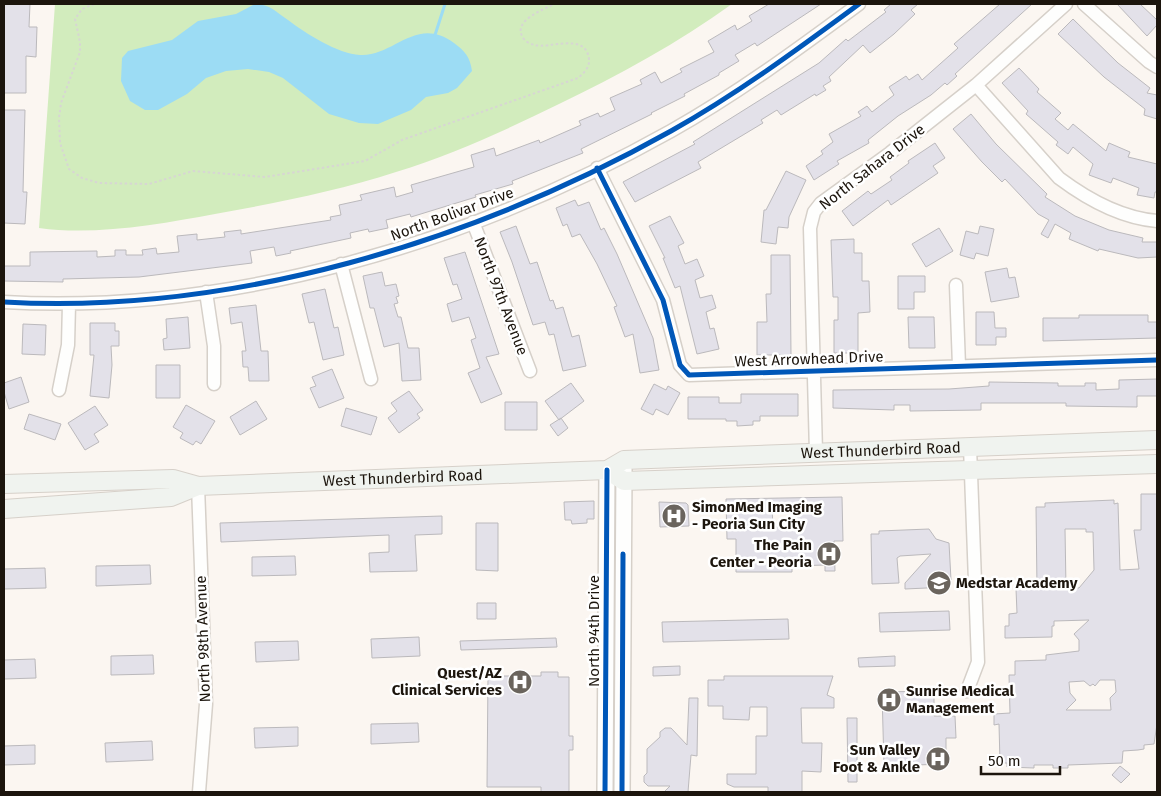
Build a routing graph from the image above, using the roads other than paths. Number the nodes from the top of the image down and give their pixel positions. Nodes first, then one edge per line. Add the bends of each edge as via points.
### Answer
1 (859, 4) edge
2 (1066, 4) edge
3 (1084, 4) edge
4 (1157, 67) edge
5 (976, 85) junction
6 (597, 168) junction
7 (1157, 221) edge
8 (473, 222) junction
9 (341, 264) junction
10 (956, 285) dead end
11 (206, 292) junction
12 (4, 302) edge
13 (69, 304) junction
14 (1157, 360) edge
15 (959, 366) junction
16 (530, 371) dead end
17 (814, 371) junction
18 (371, 379) dead end
19 (214, 384) dead end
20 (59, 390) dead end
21 (1157, 440) edge
22 (970, 446) junction
23 (816, 452) junction
24 (624, 460) junction
25 (1157, 464) edge
26 (607, 470) junction
27 (971, 470) junction
28 (740, 476) junction
29 (624, 481) junction
30 (4, 484) edge
31 (198, 486) junction
32 (4, 509) edge
33 (607, 554) junction
34 (623, 554) junction
35 (607, 616) junction
36 (623, 616) junction
37 (967, 691) dead end
38 (199, 792) edge
39 (605, 792) edge
40 (622, 792) edge

1 - 6 street, North Bolivar Drive via 725,99 670,132
2 - 5 street, North Sahara Drive
3 - 4 street
5 - 7 street via 1059,178 1116,210
5 - 17 street, North Sahara Drive via 826,199 814,212 810,228
6 - 8 street, North Bolivar Drive
6 - 17 street, West Arrowhead Drive via 663,300 680,365 689,375
8 - 9 street, North Bolivar Drive
8 - 16 street, North 97th Avenue
9 - 11 street, North Bolivar Drive
9 - 18 street
10 - 15 street
11 - 13 street, North Bolivar Drive via 123,303
11 - 19 street via 214,346
12 - 13 street, North Bolivar Drive
13 - 20 street via 68,345
14 - 15 street, West Arrowhead Drive
15 - 17 street, West Arrowhead Drive
17 - 23 street, North Sahara Drive
21 - 22 main road, West Thunderbird Road
22 - 23 main road, West Thunderbird Road
22 - 27 street
23 - 24 main road, West Thunderbird Road
23 - 28 main road via 812,462 766,466
24 - 26 main road, West Thunderbird Road
24 - 29 street, North 94th Drive
25 - 27 main road, West Thunderbird Road
26 - 29 main road
26 - 31 main road, West Thunderbird Road
26 - 33 street, North 94th Drive
27 - 28 main road, West Thunderbird Road
27 - 37 street via 978,662
28 - 29 main road, West Thunderbird Road
29 - 34 street, North 94th Drive
30 - 31 main road, West Thunderbird Road via 173,479
31 - 32 main road, West Thunderbird Road via 171,498
31 - 38 street, North 98th Avenue via 206,704
33 - 34 street
33 - 35 street, North 94th Drive
34 - 36 street, North 94th Drive
35 - 36 street
35 - 39 street, North 94th Drive
36 - 40 street, North 94th Drive

